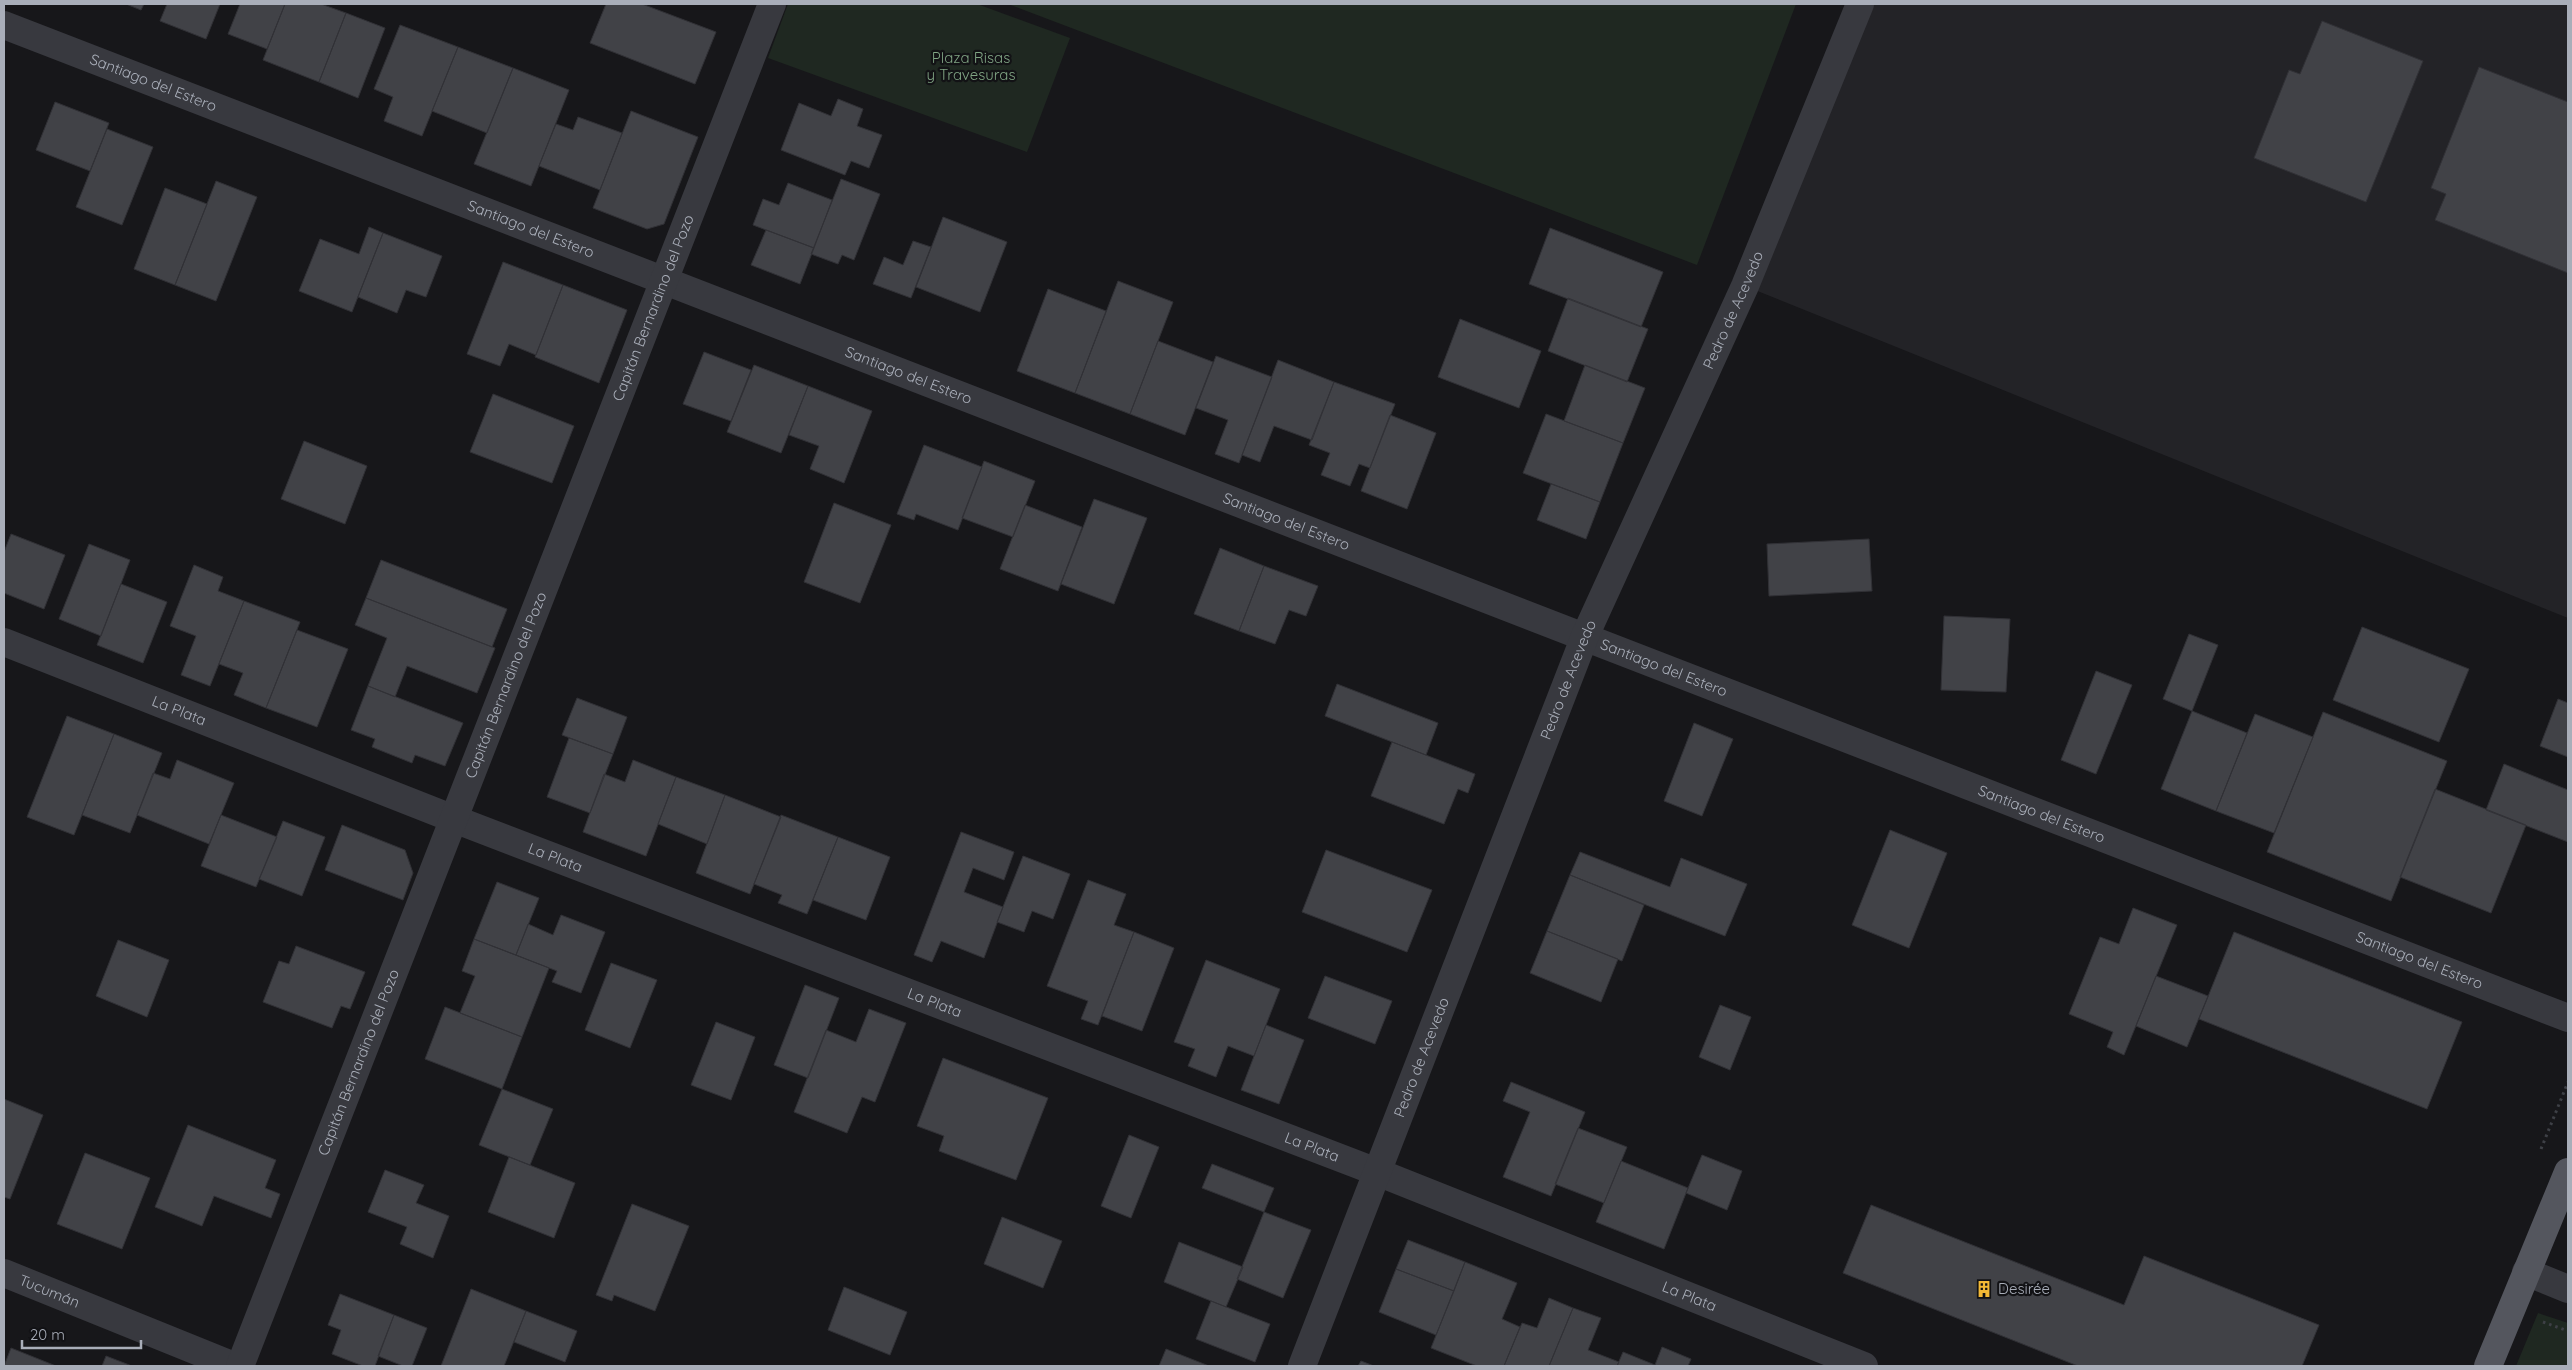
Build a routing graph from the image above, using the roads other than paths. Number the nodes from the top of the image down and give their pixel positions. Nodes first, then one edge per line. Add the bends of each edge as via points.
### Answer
1 (772, 4) edge
2 (1860, 4) edge
3 (4, 26) edge
4 (664, 282) junction
5 (1585, 636) junction
6 (4, 642) edge
7 (454, 819) junction
8 (2568, 1018) edge
9 (1377, 1172) junction
10 (2568, 1172) edge
11 (2526, 1272) junction
12 (4, 1274) edge
13 (2568, 1289) edge
14 (234, 1366) edge
15 (240, 1366) edge
16 (1302, 1366) edge
17 (1864, 1366) edge
18 (2488, 1366) edge

1 - 4 street, Capitán Bernardino del Pozo
2 - 5 street, Pedro de Acevedo via 1745,286
3 - 4 street, Santiago del Estero
4 - 5 street, Santiago del Estero
4 - 7 street, Capitán Bernardino del Pozo
5 - 8 street, Santiago del Estero
5 - 9 street, Pedro de Acevedo
6 - 7 street, La Plata
7 - 9 street, La Plata
7 - 15 street, Capitán Bernardino del Pozo
9 - 16 street, Pedro de Acevedo
9 - 17 street, La Plata
10 - 11 main road
11 - 13 street
11 - 18 main road
12 - 14 street, Tucumán

